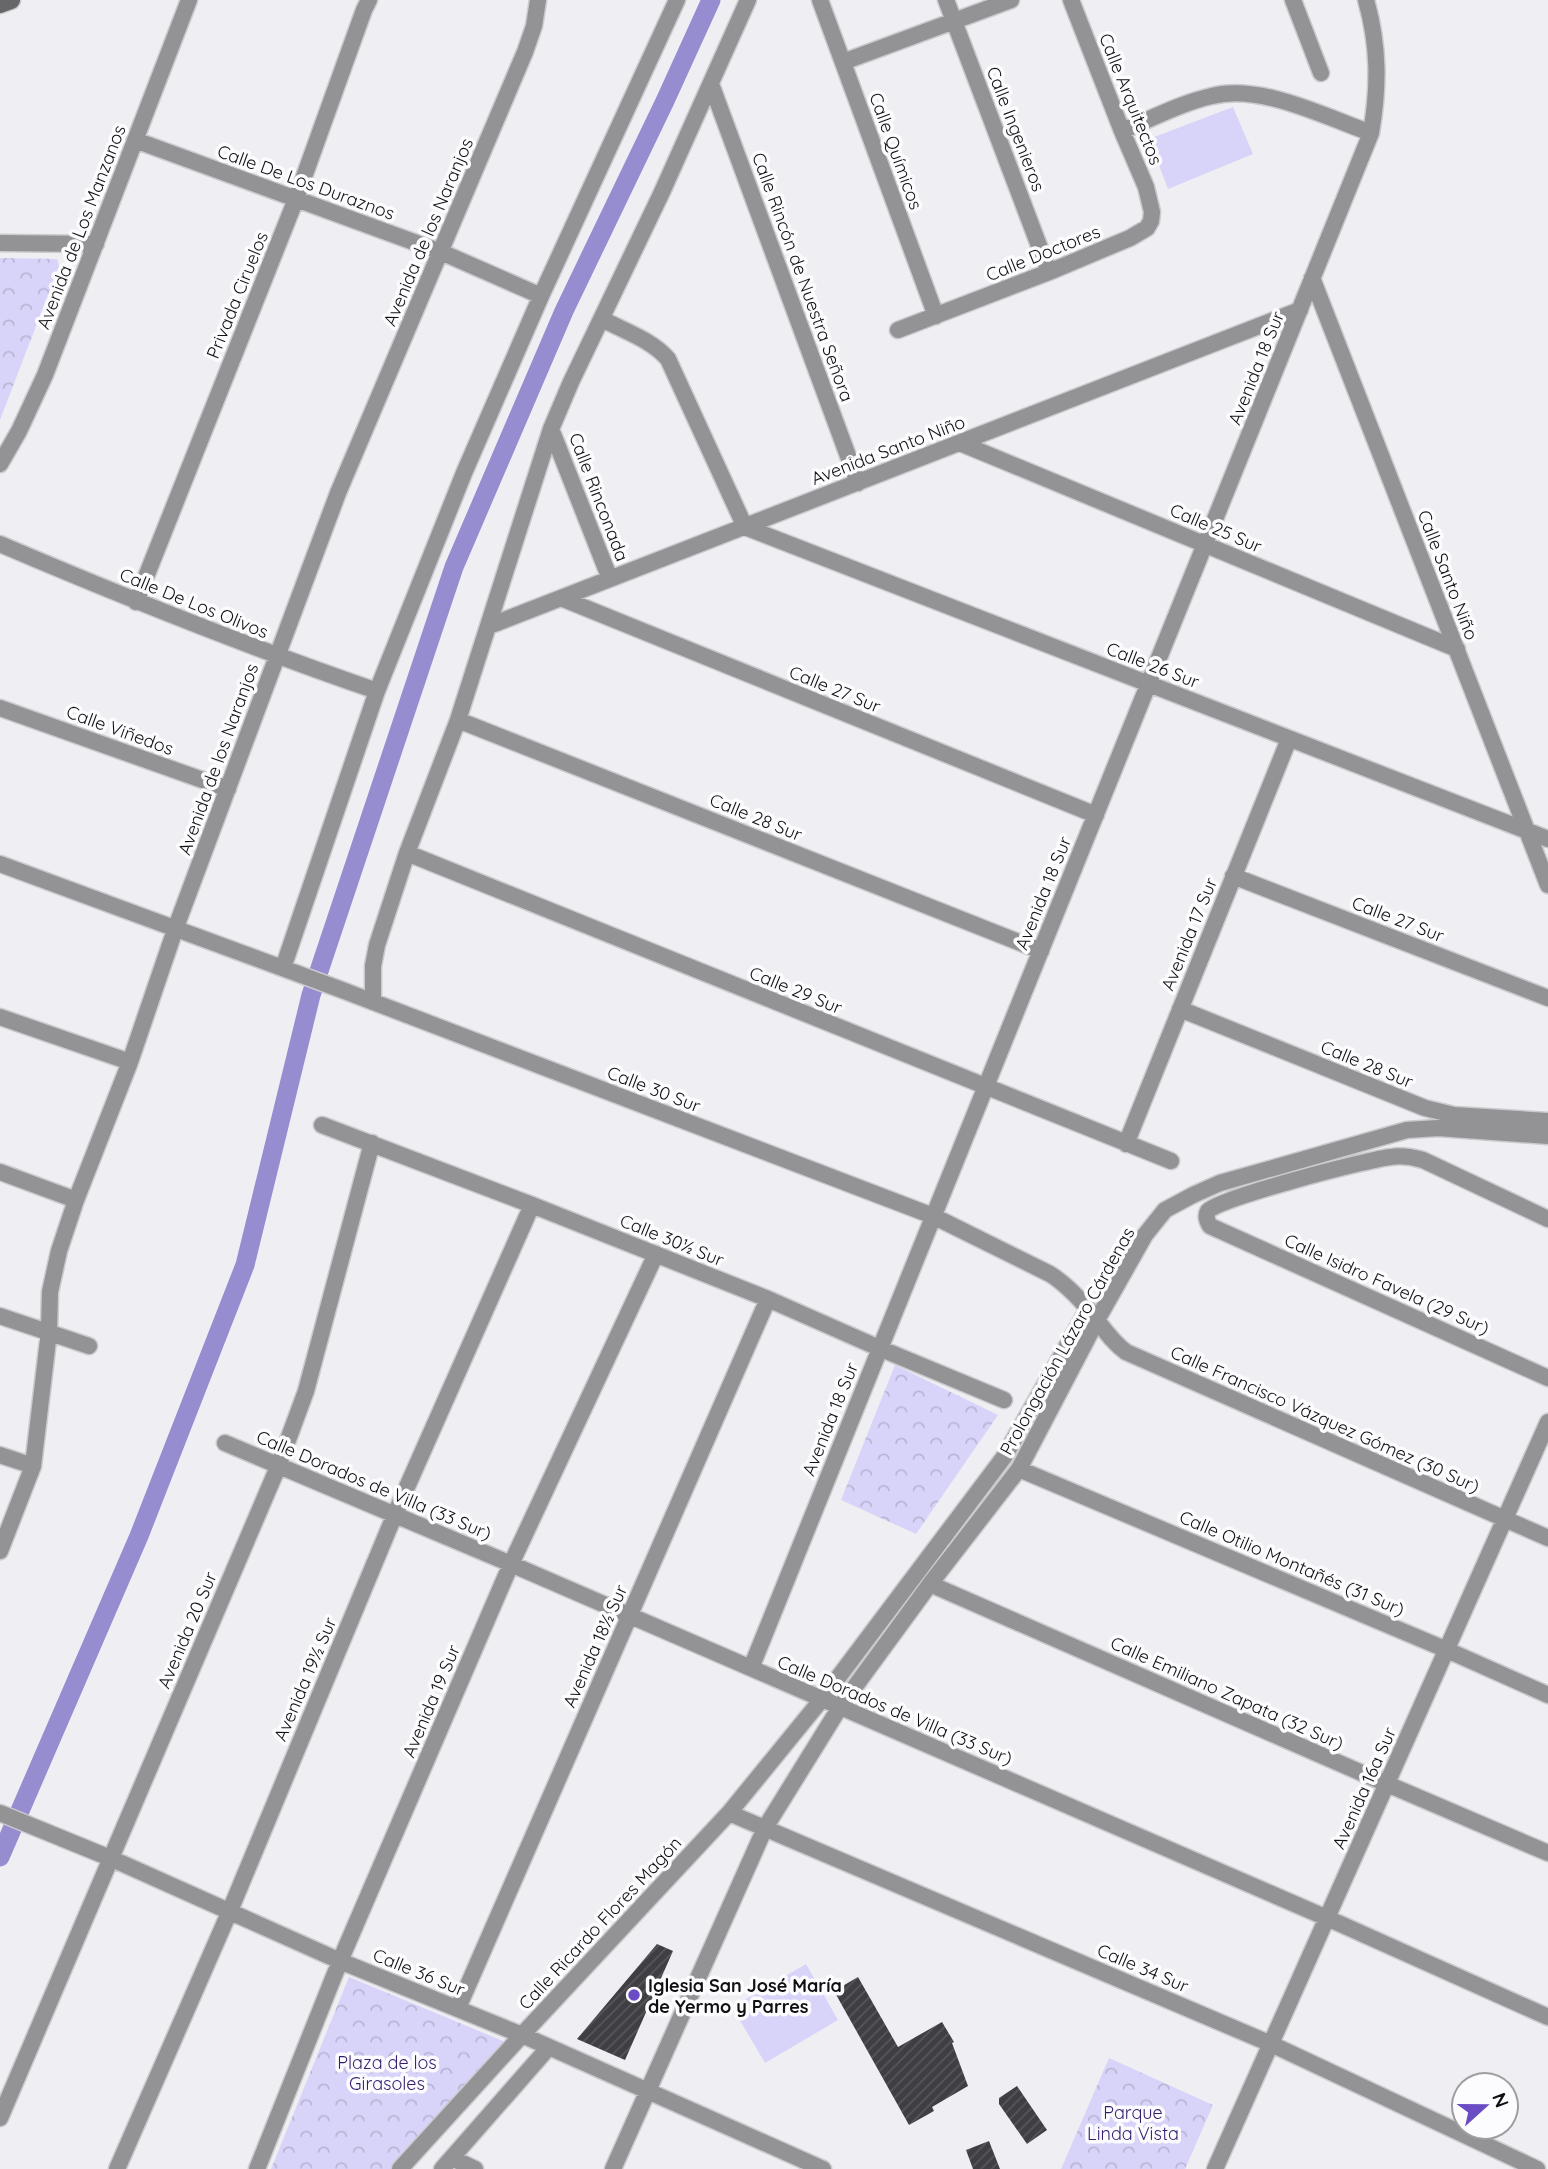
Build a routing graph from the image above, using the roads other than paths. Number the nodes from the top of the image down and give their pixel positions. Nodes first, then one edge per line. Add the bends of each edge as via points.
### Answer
1 (10, 0) edge
2 (189, 0) edge
3 (369, 0) edge
4 (538, 0) edge
5 (677, 0) edge
6 (748, 0) edge
7 (820, 0) edge
8 (946, 0) edge
9 (1011, 0) edge
10 (1071, 0) edge
11 (1293, 0) edge
12 (1366, 0) edge
13 (0, 4) edge
14 (954, 21) junction
15 (843, 62) junction
16 (1321, 73) dead end
17 (711, 84) junction
18 (1122, 131) junction
19 (1371, 133) junction
20 (135, 140) junction
21 (296, 199) junction
22 (1152, 212) joint
23 (0, 243) edge
24 (96, 244) junction
25 (441, 252) junction
26 (1049, 272) junction
27 (1312, 278) junction
28 (541, 296) junction
29 (1300, 310) junction
30 (936, 316) junction
31 (602, 319) junction
32 (898, 330) dead end
33 (551, 429) junction
34 (960, 443) junction
35 (0, 464) edge
36 (858, 483) junction
37 (745, 527) junction
38 (0, 544) edge
39 (1205, 544) junction
40 (610, 579) junction
41 (561, 598) junction
42 (136, 602) junction
43 (489, 626) junction
44 (1457, 649) junction
45 (277, 656) junction
46 (1149, 684) junction
47 (377, 691) junction
48 (0, 708) edge
49 (458, 720) junction
50 (1289, 739) junction
51 (228, 789) junction
52 (1096, 815) junction
53 (1528, 832) junction
54 (1548, 839) edge
55 (407, 853) junction
56 (0, 864) edge
57 (1233, 876) junction
58 (1548, 885) edge
59 (176, 927) junction
60 (1041, 951) junction
61 (283, 968) junction
62 (1548, 998) edge
63 (373, 1002) junction
64 (1180, 1009) junction
65 (0, 1017) edge
66 (130, 1062) junction
67 (985, 1088) junction
68 (1548, 1121) edge
69 (323, 1125) dead end
70 (1548, 1136) edge
71 (372, 1143) junction
72 (1126, 1144) junction
73 (1171, 1161) dead end
74 (0, 1172) edge
75 (76, 1200) junction
76 (532, 1205) junction
77 (933, 1216) junction
78 (1548, 1219) edge
79 (656, 1254) junction
80 (768, 1299) junction
81 (1093, 1315) junction
82 (0, 1316) edge
83 (49, 1332) junction
84 (89, 1346) dead end
85 (879, 1348) junction
86 (1548, 1378) edge
87 (1004, 1400) dead end
88 (1548, 1422) edge
89 (225, 1443) dead end
90 (0, 1455) edge
91 (33, 1466) junction
92 (278, 1467) junction
93 (1019, 1469) junction
94 (395, 1514) junction
95 (1504, 1519) junction
96 (1548, 1538) edge
97 (0, 1551) edge
98 (511, 1564) junction
99 (930, 1584) junction
100 (630, 1615) junction
101 (1447, 1650) junction
102 (751, 1668) junction
103 (1548, 1695) edge
104 (822, 1699) junction
105 (840, 1707) junction
106 (1387, 1784) junction
107 (729, 1813) junction
108 (3, 1815) edge
109 (765, 1828) junction
110 (1548, 1853) edge
111 (110, 1858) junction
112 (229, 1913) junction
113 (1327, 1918) junction
114 (340, 1961) junction
115 (458, 2008) junction
116 (1548, 2017) edge
117 (522, 2035) junction
118 (1271, 2044) junction
119 (549, 2048) junction
120 (648, 2092) junction
121 (0, 2118) edge
122 (447, 2163) edge
123 (117, 2169) edge
124 (257, 2169) edge
125 (400, 2169) edge
126 (475, 2169) edge
127 (613, 2169) edge
128 (823, 2169) edge
129 (1215, 2169) edge
130 (1537, 2169) edge

1 - 13 main road
2 - 20 street, Avenida de Los Manzanos
3 - 21 street, Privada Ciruelos
4 - 25 street, Avenida de los Naranjos via 525,52
5 - 28 street
6 - 17 street
7 - 15 street, Calle Químicos
8 - 14 street, Calle Ingenieros
9 - 14 street
10 - 18 street, Calle Arquitectos
11 - 16 street
12 - 19 street, Avenida 18 Sur via 1377,82
14 - 15 street
14 - 26 street, Calle Ingenieros
15 - 30 street, Calle Químicos
17 - 31 street
17 - 36 street, Calle Rincón de Nuestra Señora
18 - 19 street via 1211,96 1242,92 1268,96
18 - 22 street, Calle Arquitectos
19 - 27 street, Avenida 18 Sur
20 - 21 street, Calle De Los Duraznos
20 - 24 street, Avenida de Los Manzanos
21 - 25 street, Calle De Los Duraznos
21 - 42 street, Privada Ciruelos
22 - 26 street, Calle Doctores via 1147,228 1139,233
23 - 24 street
24 - 35 street, Avenida de Los Manzanos via 45,375
25 - 28 street, Calle De Los Duraznos
25 - 45 street, Avenida de los Naranjos via 338,493
26 - 30 street, Calle Doctores
27 - 29 street, Avenida 18 Sur
27 - 44 street, Calle Santo Niño
28 - 47 street
29 - 34 street, Avenida Santo Niño
29 - 39 street, Avenida 18 Sur
30 - 32 street, Calle Doctores
31 - 33 street
31 - 37 street via 660,350 668,359
33 - 40 street, Calle Rinconada
33 - 43 street
34 - 36 street, Avenida Santo Niño
34 - 39 street, Calle 25 Sur
36 - 37 street, Avenida Santo Niño
37 - 40 street, Avenida Santo Niño
37 - 46 street, Calle 26 Sur
38 - 42 street, Calle De Los Olivos
39 - 44 street, Calle 25 Sur
39 - 46 street, Avenida 18 Sur
40 - 41 street, Avenida Santo Niño
41 - 43 street, Avenida Santo Niño
41 - 52 street, Calle 27 Sur
42 - 45 street, Calle De Los Olivos
43 - 49 street
44 - 53 street, Calle Santo Niño
45 - 47 street, Calle De Los Olivos
45 - 51 street, Avenida de los Naranjos
46 - 50 street, Calle 26 Sur
46 - 52 street, Avenida 18 Sur
47 - 61 street
48 - 51 street, Calle Viñedos
49 - 55 street
49 - 60 street, Calle 28 Sur
50 - 53 street, Calle 26 Sur
50 - 57 street, Avenida 17 Sur
51 - 59 street, Avenida de los Naranjos
52 - 60 street, Avenida 18 Sur
53 - 54 street, Calle 26 Sur
53 - 58 street, Calle Santo Niño
55 - 63 street via 377,945
55 - 67 street, Calle 29 Sur
56 - 59 street, Calle 30 Sur
57 - 62 street, Calle 27 Sur
57 - 64 street, Avenida 17 Sur
59 - 61 street, Calle 30 Sur
59 - 66 street, Avenida de los Naranjos
60 - 67 street, Avenida 18 Sur
61 - 63 street, Calle 30 Sur
63 - 77 street, Calle 30 Sur
64 - 68 street, Calle 28 Sur via 1425,1108 1454,1115
64 - 72 street, Avenida 17 Sur
65 - 66 street
66 - 75 street, Avenida de los Naranjos
67 - 72 street, Calle 29 Sur
67 - 77 street, Avenida 18 Sur
69 - 71 street, Calle 30½ Sur
70 - 81 street, Prolongación Lázaro Cárdenas via 1407,1130 1211,1187 1165,1210
71 - 76 street, Calle 30½ Sur
71 - 92 street, Avenida 20 Sur via 306,1391
72 - 73 street, Calle 29 Sur
74 - 75 street
75 - 83 street, Avenida de los Naranjos via 50,1292
76 - 79 street, Calle 30½ Sur
76 - 94 street, Avenida 19½ Sur
77 - 81 street, Calle 30 Sur via 1050,1274 1067,1285
77 - 85 street, Avenida 18 Sur
78 - 86 street, Calle Isidro Favela (29 Sur) via 1423,1160 1405,1156 1248,1194 1214,1205 1206,1217 1210,1226
79 - 80 street, Calle 30½ Sur
79 - 98 street, Avenida 19 Sur
80 - 85 street, Calle 30½ Sur
80 - 100 street, Avenida 18½ Sur
81 - 93 street, Prolongación Lázaro Cárdenas
81 - 95 street, Calle Francisco Vázquez Gómez (30 Sur) via 1113,1343 1126,1352
81 - 104 street, Prolongación Lázaro Cárdenas via 1004,1457
82 - 83 street
83 - 84 street
83 - 91 street, Avenida de los Naranjos
85 - 87 street, Calle 30½ Sur
85 - 102 street, Avenida 18 Sur
88 - 95 street, Avenida 16a Sur
89 - 92 street, Calle Dorados de Villa (33 Sur)
90 - 91 street
91 - 97 street, Avenida de los Naranjos
92 - 94 street, Calle Dorados de Villa (33 Sur)
92 - 111 street, Avenida 20 Sur
93 - 99 street, Prolongación Lázaro Cárdenas
93 - 101 street, Calle Otilio Montañés (31 Sur)
94 - 98 street, Calle Dorados de Villa (33 Sur)
94 - 112 street, Avenida 19½ Sur
95 - 96 street, Calle Francisco Vázquez Gómez (30 Sur)
95 - 101 street, Avenida 16a Sur
98 - 100 street, Calle Dorados de Villa (33 Sur)
98 - 114 street, Avenida 19 Sur
99 - 105 street, Prolongación Lázaro Cárdenas
99 - 106 street, Calle Emiliano Zapata (32 Sur)
100 - 102 street, Calle Dorados de Villa (33 Sur)
100 - 115 street, Avenida 18½ Sur
101 - 103 street, Calle Otilio Montañés (31 Sur)
101 - 106 street, Avenida 16a Sur
102 - 104 street, Calle Dorados de Villa (33 Sur)
104 - 105 street, Calle Dorados de Villa (33 Sur)
104 - 107 street, Calle Ricardo Flores Magón
105 - 109 street
105 - 113 street, Calle Dorados de Villa (33 Sur)
106 - 110 street, Calle Emiliano Zapata (32 Sur)
106 - 113 street, Avenida 16a Sur
107 - 109 street, Calle 34 Sur
107 - 117 street, Calle Ricardo Flores Magón
108 - 111 street, Calle 36 Sur
109 - 118 street, Calle 34 Sur
109 - 120 street
111 - 112 street, Calle 36 Sur
111 - 121 street, Avenida 20 Sur
112 - 114 street, Calle 36 Sur
112 - 123 street, Avenida 19½ Sur
113 - 116 street, Calle Dorados de Villa (33 Sur)
113 - 118 street, Avenida 16a Sur
114 - 115 street, Calle 36 Sur
114 - 124 street, Avenida 19 Sur
115 - 117 street, Calle 36 Sur
117 - 119 street, Calle 36 Sur
117 - 125 street, Calle Ricardo Flores Magón
118 - 129 street, Avenida 16a Sur
118 - 130 street, Calle 34 Sur
119 - 120 street, Calle 36 Sur
119 - 122 street
120 - 127 street
120 - 128 street, Calle 36 Sur
122 - 126 street

